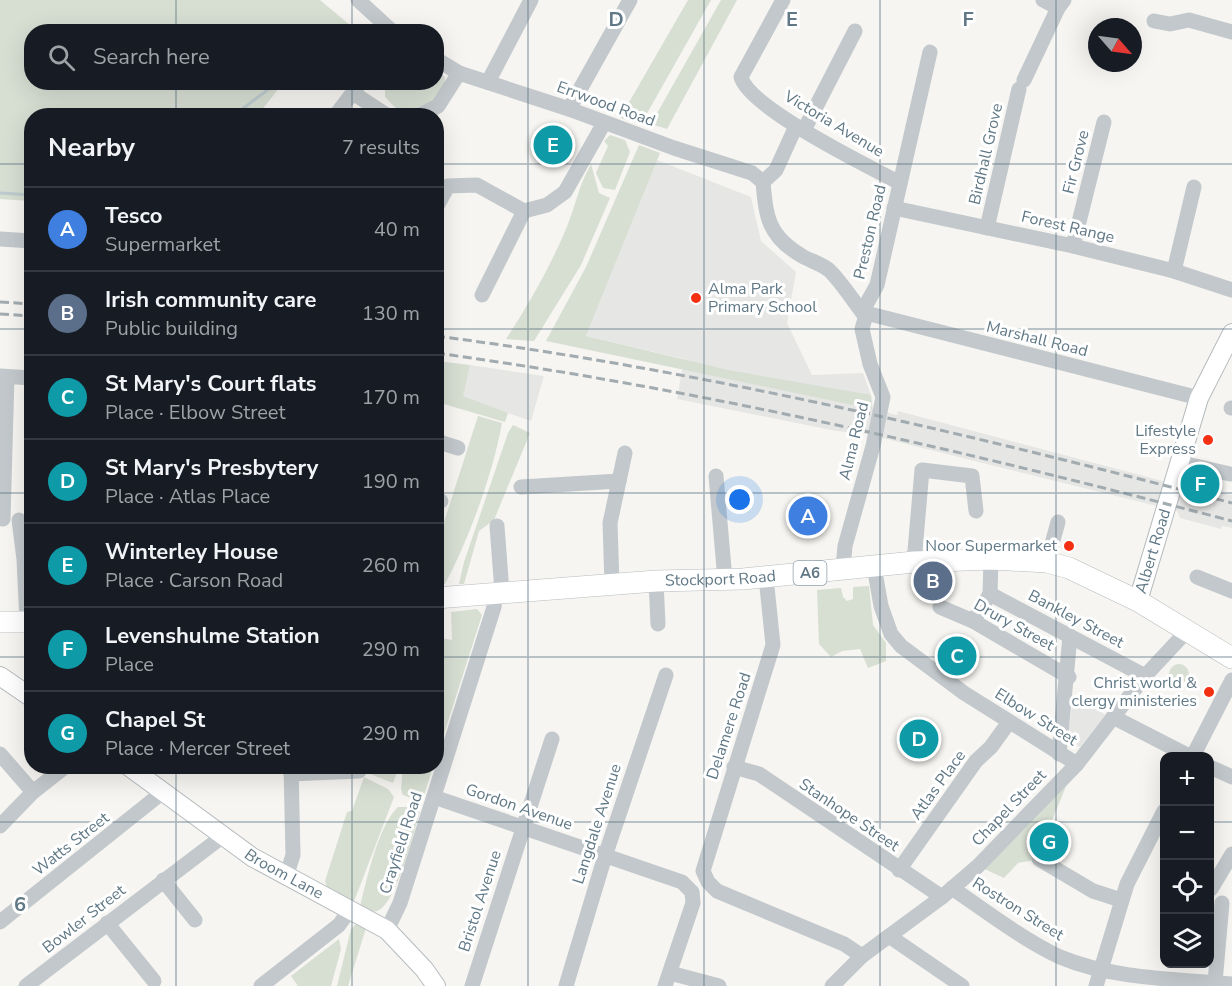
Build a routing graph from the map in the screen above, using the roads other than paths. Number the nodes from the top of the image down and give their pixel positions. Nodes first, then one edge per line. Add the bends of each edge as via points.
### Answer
1 (358, 0) edge
2 (531, 0) edge
3 (630, 0) edge
4 (783, 0) edge
5 (1042, 0) edge
6 (1061, 4) edge
7 (1154, 21) dead end
8 (384, 24) edge
9 (855, 31) dead end
10 (1232, 32) edge
11 (930, 52) dead end
12 (444, 64) edge
13 (459, 73) junction
14 (488, 82) junction
15 (355, 90) edge
16 (359, 90) edge
17 (341, 108) edge
18 (379, 108) edge
19 (434, 108) edge
20 (569, 109) junction
21 (604, 123) junction
22 (1104, 123) dead end
23 (800, 128) junction
24 (763, 182) junction
25 (900, 183) junction
26 (1194, 187) dead end
27 (444, 193) edge
28 (894, 208) junction
29 (524, 210) junction
30 (987, 228) junction
31 (0, 239) edge
32 (24, 240) edge
33 (1073, 246) junction
34 (1174, 271) junction
35 (1232, 290) edge
36 (482, 295) dead end
37 (864, 314) junction
38 (1232, 333) edge
39 (4, 376) edge
40 (24, 377) edge
41 (1199, 398) junction
42 (444, 444) edge
43 (458, 448) dead end
44 (625, 453) dead end
45 (1178, 462) junction
46 (1230, 474) dead end
47 (716, 476) dead end
48 (619, 481) junction
49 (521, 488) dead end
50 (976, 511) dead end
51 (2, 519) edge
52 (24, 520) edge
53 (1058, 522) dead end
54 (497, 526) dead end
55 (991, 559) junction
56 (914, 562) junction
57 (1047, 562) junction
58 (874, 566) junction
59 (843, 569) junction
60 (766, 577) junction
61 (1197, 577) dead end
62 (725, 580) junction
63 (656, 581) junction
64 (612, 584) junction
65 (1232, 591) edge
66 (499, 593) junction
67 (990, 594) junction
68 (444, 597) edge
69 (1138, 601) junction
70 (940, 607) dead end
71 (974, 621) junction
72 (0, 622) edge
73 (24, 622) edge
74 (658, 624) dead end
75 (1187, 631) junction
76 (1070, 636) junction
77 (1232, 658) edge
78 (666, 675) dead end
79 (0, 676) edge
80 (1145, 676) junction
81 (1069, 677) junction
82 (1232, 680) edge
83 (24, 692) edge
84 (1113, 717) junction
85 (1009, 722) junction
86 (552, 739) dead end
87 (1183, 752) edge
88 (1193, 752) edge
89 (0, 754) edge
90 (1059, 754) junction
91 (1077, 764) junction
92 (444, 765) edge
93 (734, 767) junction
94 (1214, 768) edge
95 (56, 774) edge
96 (139, 774) edge
97 (291, 774) edge
98 (441, 774) edge
99 (1232, 777) edge
100 (33, 792) junction
101 (163, 792) junction
102 (434, 797) junction
103 (1160, 819) edge
104 (0, 826) edge
105 (523, 828) junction
106 (223, 836) junction
107 (1232, 854) edge
108 (605, 856) junction
109 (1039, 859) dead end
110 (899, 870) junction
111 (286, 877) junction
112 (163, 880) junction
113 (1214, 884) edge
114 (947, 892) junction
115 (1121, 900) junction
116 (1222, 903) dead end
117 (345, 909) junction
118 (195, 920) dead end
119 (0, 921) edge
120 (107, 924) junction
121 (381, 927) junction
122 (889, 936) junction
123 (862, 956) junction
124 (1101, 969) junction
125 (668, 980) edge
126 (154, 981) dead end
127 (1215, 982) junction
128 (1232, 984) edge
129 (26, 986) edge
130 (261, 986) edge
131 (436, 986) edge
132 (472, 986) edge
133 (566, 986) edge
134 (719, 986) edge
135 (832, 986) edge
136 (962, 986) edge
137 (1096, 986) edge

1 - 8 street
2 - 14 street
3 - 20 street
4 - 23 street, Victoria Avenue via 741,77 746,88
5 - 6 street
6 - 30 street, Birdhall Grove via 1021,85
7 - 10 street via 1170,24 1189,20
9 - 23 street
11 - 25 street, Preston Road
12 - 13 street, Errwood Road
13 - 14 street, Errwood Road
13 - 19 street
14 - 20 street, Errwood Road
15 - 17 street
16 - 18 street
20 - 21 street, Errwood Road
21 - 24 street, Errwood Road via 752,173
21 - 29 street via 564,192 547,205
22 - 33 street, Fir Grove
23 - 24 street via 776,170
23 - 25 street, Victoria Avenue
24 - 37 street via 763,201 772,232 799,254 829,270
25 - 28 street, Preston Road
26 - 34 street
27 - 29 street via 448,186 477,185
28 - 30 street, Forest Range
28 - 37 street, Preston Road via 876,290
29 - 36 street
30 - 33 street, Forest Range
31 - 32 street
33 - 34 street, Forest Range
34 - 35 street, Forest Range
37 - 41 street, Marshall Road
37 - 59 street, Alma Road via 862,329 870,364 883,397 845,546
38 - 41 main road, Albert Road
39 - 40 street
39 - 51 street
41 - 45 main road, Albert Road
42 - 43 street
44 - 48 street
45 - 46 street
45 - 69 main road, Albert Road
47 - 62 street
48 - 49 street
48 - 64 street via 610,524
50 - 56 street via 972,476 922,470
51 - 52 street
53 - 57 street
54 - 66 street, Crayfield Road
55 - 56 highway, Stockport Road / A6
55 - 57 highway, Stockport Road / A6
55 - 67 street
56 - 58 highway, Stockport Road / A6
57 - 69 highway, Stockport Road / A6 via 1070,568
58 - 59 highway, Stockport Road / A6
58 - 85 street, Elbow Street via 881,606 891,634 901,646
59 - 60 highway, Stockport Road / A6
60 - 62 highway, Stockport Road / A6
60 - 93 street, Delamere Road via 773,645
61 - 65 street
62 - 63 highway, Stockport Road / A6
63 - 64 highway, Stockport Road / A6
63 - 74 street
64 - 66 highway, Stockport Road / A6
66 - 68 highway, Stockport Road / A6
66 - 92 street, Crayfield Road
67 - 71 street
67 - 76 street, Bankley Street
69 - 75 highway, Stockport Road / A6
70 - 71 street, Drury Street
71 - 81 street, Drury Street
72 - 73 highway
75 - 77 highway, Stockport Road / A6
75 - 80 street, Chapel Street
76 - 80 street, Bankley Street
76 - 81 street
78 - 108 street, Langdale Avenue
79 - 83 main road
80 - 84 street, Chapel Street
81 - 90 street
82 - 88 street
84 - 87 street
84 - 91 street, Chapel Street
85 - 90 street, Elbow Street
85 - 110 street, Atlas Place via 976,761
86 - 105 street, Bristol Avenue
89 - 100 street
90 - 91 street, Elbow Street
91 - 114 street, Chapel Street via 978,866
93 - 110 street, Stanhope Street via 759,774
93 - 123 street, Delamere Road via 705,860 703,871 708,882 729,897 844,944
94 - 99 street
95 - 100 street
96 - 101 main road, Broom Lane
97 - 111 street via 293,855
98 - 102 street, Crayfield Road
100 - 104 street
101 - 106 main road, Broom Lane
101 - 119 street, Watts Street
102 - 105 street, Gordon Avenue
102 - 121 street, Crayfield Road via 400,903
103 - 115 street
105 - 108 street, Gordon Avenue
105 - 132 street, Bristol Avenue
106 - 111 main road, Broom Lane
106 - 112 street, Bowler Street
107 - 113 street
108 - 125 street, Gordon Avenue via 673,878 692,891 693,903
108 - 133 street, Langdale Avenue
109 - 115 street via 1093,891
110 - 114 street, Stanhope Street
111 - 117 main road, Broom Lane
112 - 118 street
112 - 120 street, Bowler Street
114 - 122 street, Chapel Street
114 - 124 street, Rostron Street via 1060,957
115 - 124 street
116 - 127 street
117 - 121 main road, Broom Lane
117 - 130 street via 339,926
120 - 126 street
120 - 129 street, Bowler Street
121 - 131 main road, Broom Lane
122 - 123 street, Chapel Street
122 - 136 street
123 - 135 street, Chapel Street
124 - 127 street, Rostron Street
124 - 137 street
125 - 134 street
127 - 128 street, Rostron Street

